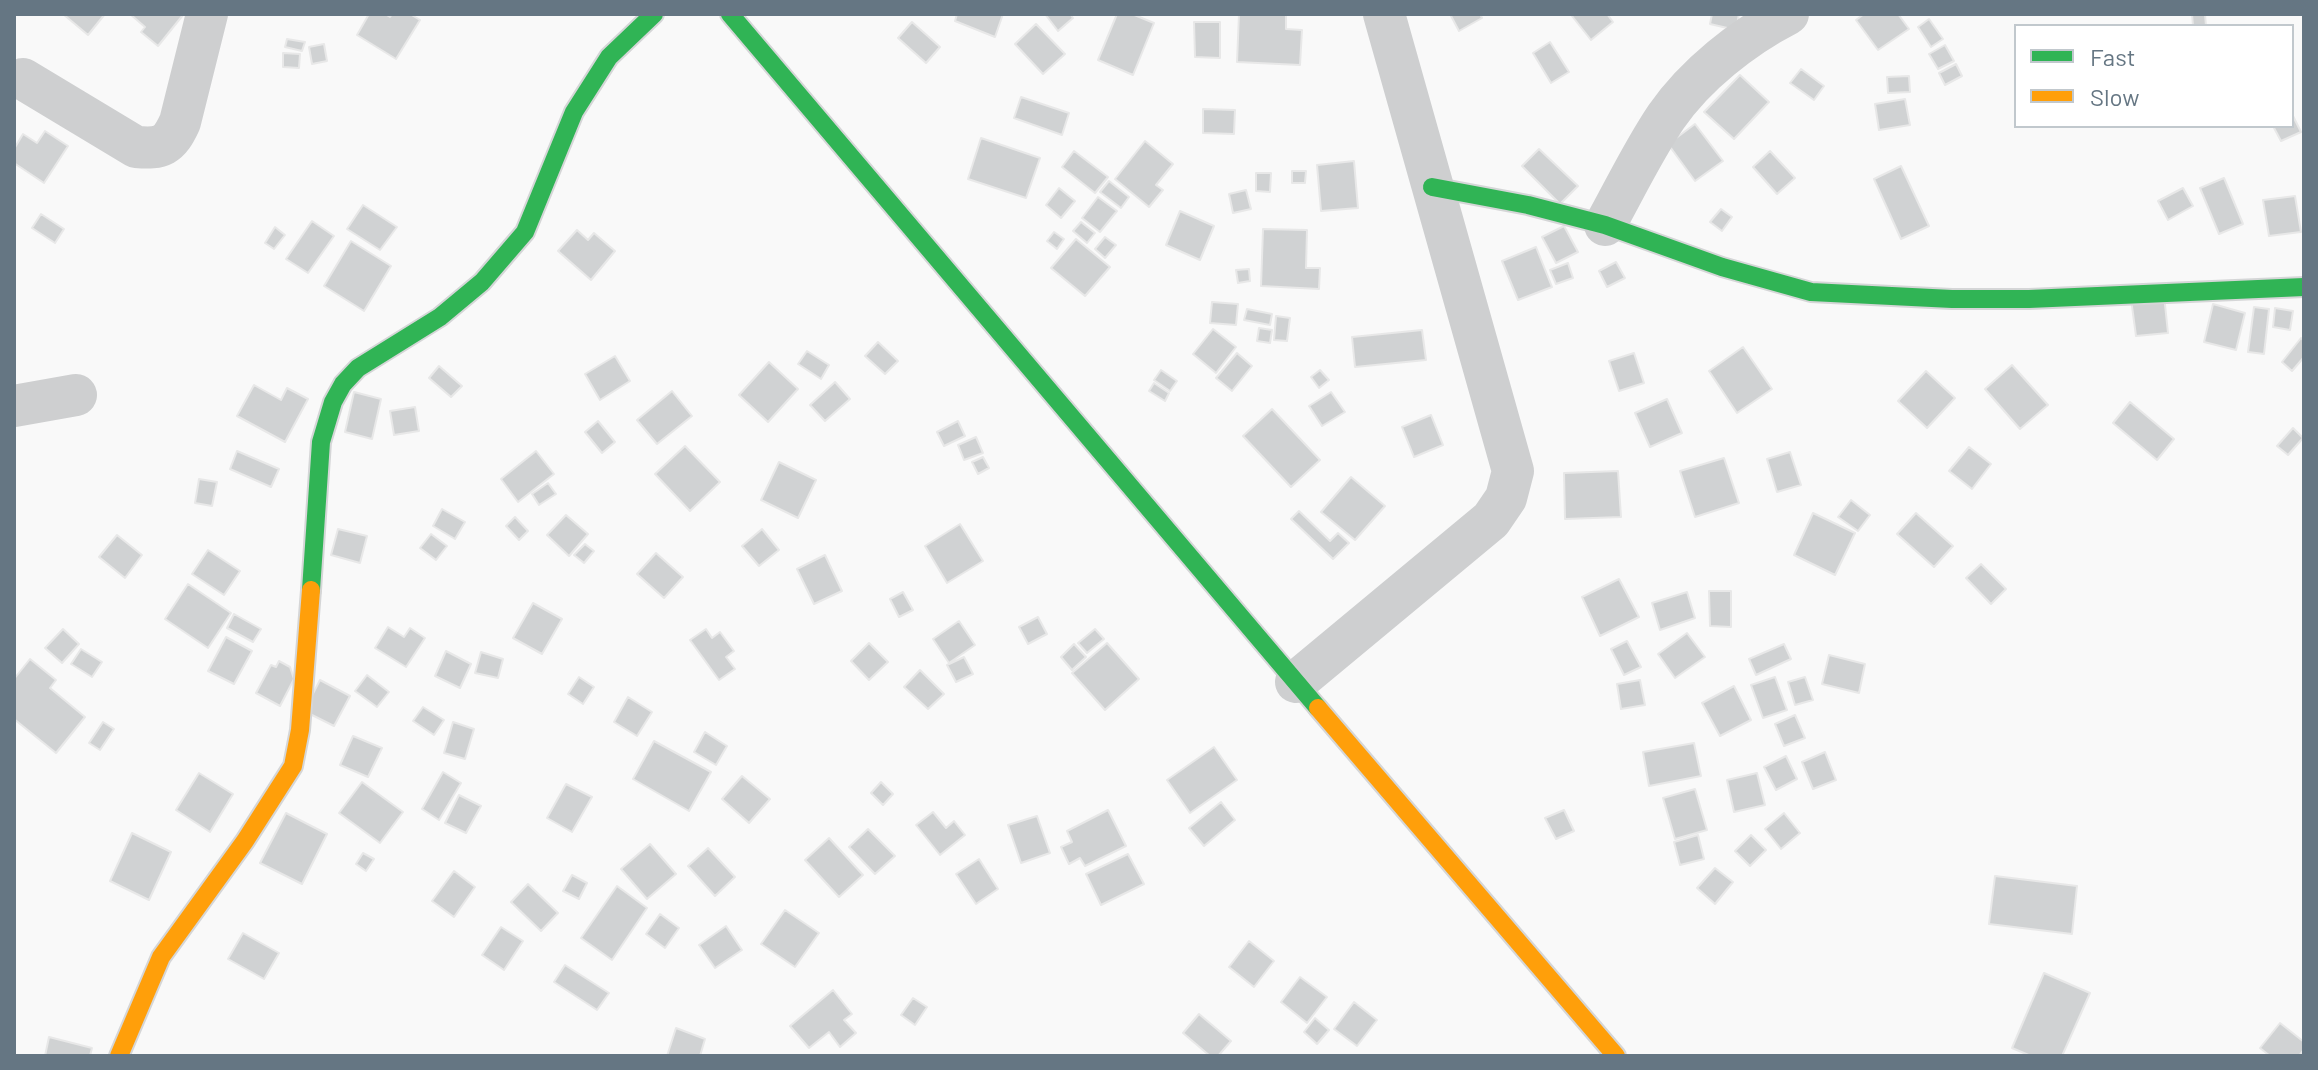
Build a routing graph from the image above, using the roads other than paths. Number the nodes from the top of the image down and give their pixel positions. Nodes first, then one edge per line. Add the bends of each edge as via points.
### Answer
1 (207, 14) edge
2 (730, 14) edge
3 (1384, 14) edge
4 (1788, 14) edge
5 (648, 15) edge
6 (23, 79) dead end
7 (1432, 187) junction
8 (1605, 225) junction
9 (2304, 287) edge
10 (76, 395) dead end
11 (14, 406) edge
12 (1296, 682) junction
13 (119, 1056) edge
14 (1616, 1056) edge

1 - 6 street via 180,122 172,139 156,149 136,147
2 - 12 street
3 - 7 street
4 - 8 street via 1707,72 1667,116
5 - 13 street via 609,57 574,112 525,232 482,282 440,317 358,368 333,402 321,442 305,678 293,766 161,957
7 - 8 street
7 - 12 street via 1513,471 1506,498 1491,520
8 - 9 street via 1781,286 1826,294 2029,299
10 - 11 street
12 - 14 street

